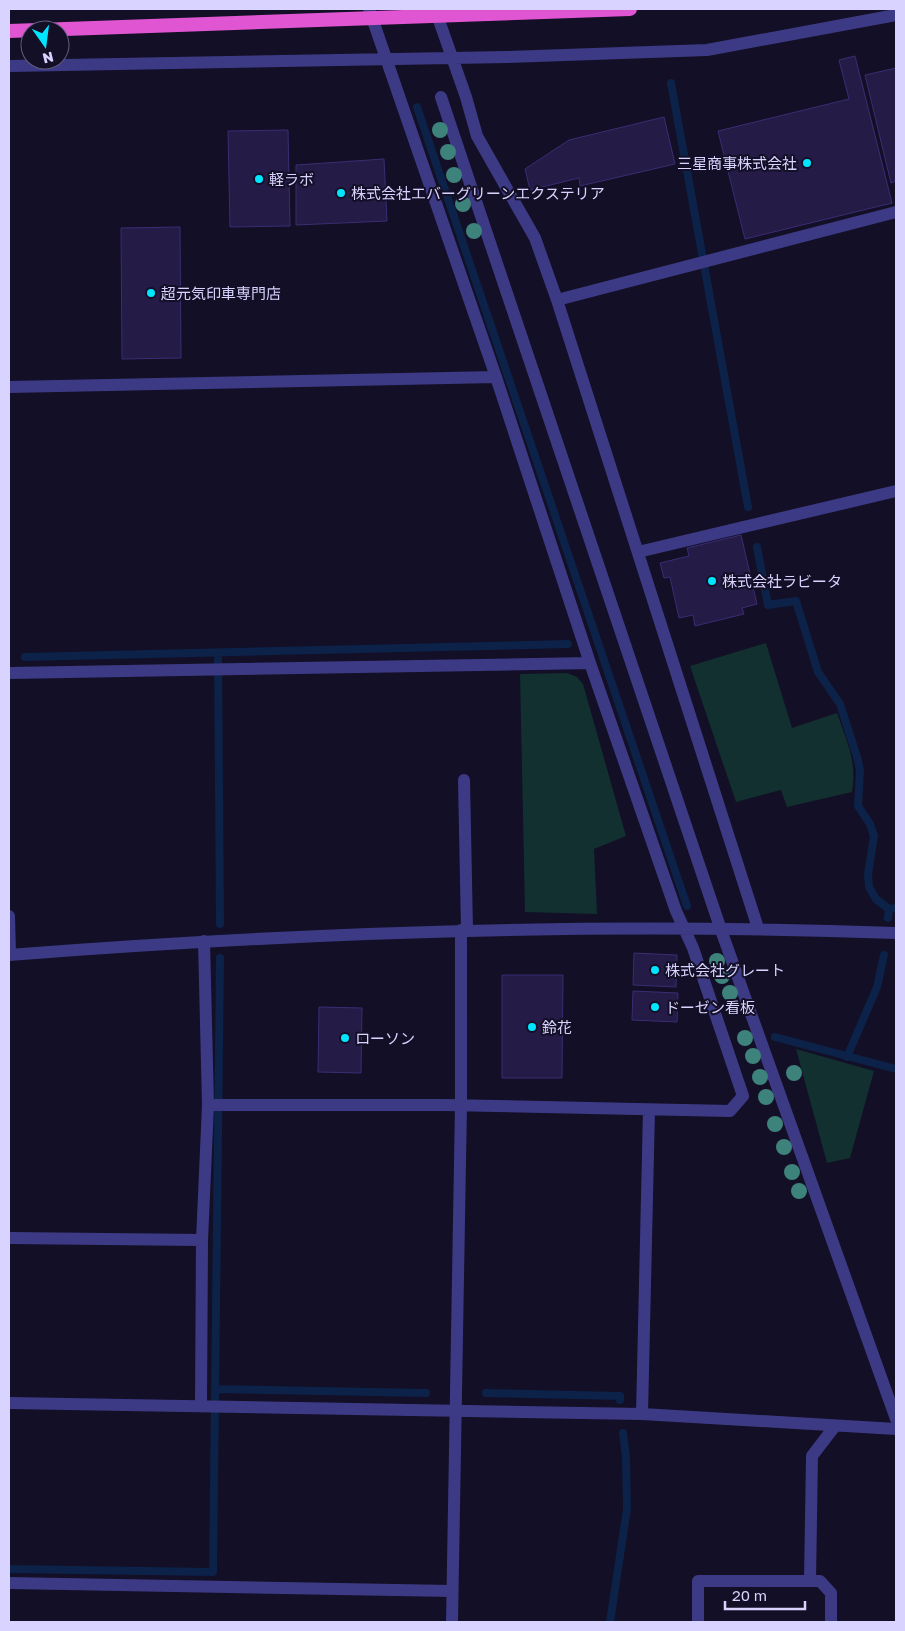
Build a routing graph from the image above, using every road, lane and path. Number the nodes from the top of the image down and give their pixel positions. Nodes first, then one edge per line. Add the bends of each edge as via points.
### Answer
1 (369, 9) edge
2 (435, 9) edge
3 (630, 9) edge
4 (896, 15) edge
5 (9, 31) edge
6 (386, 58) junction
7 (452, 58) junction
8 (9, 66) edge
9 (441, 97) dead end
10 (896, 212) edge
11 (557, 300) junction
12 (496, 377) junction
13 (9, 387) edge
14 (896, 492) edge
15 (638, 552) junction
16 (590, 663) junction
17 (9, 673) edge
18 (464, 780) dead end
19 (9, 916) edge
20 (758, 928) junction
21 (464, 930) junction
22 (685, 930) junction
23 (721, 930) junction
24 (896, 933) edge
25 (204, 941) junction
26 (9, 955) edge
27 (215, 1105) junction
28 (461, 1106) junction
29 (649, 1110) junction
30 (9, 1238) edge
31 (202, 1240) junction
32 (9, 1403) edge
33 (211, 1405) junction
34 (455, 1411) junction
35 (642, 1414) junction
36 (896, 1419) edge
37 (834, 1426) junction
38 (896, 1430) edge
39 (810, 1581) junction
40 (9, 1583) edge
41 (452, 1590) junction
42 (452, 1622) edge
43 (698, 1622) edge
44 (831, 1622) edge

1 - 6 street
2 - 7 street
3 - 5 highway, bridge
4 - 7 street via 707,50
6 - 7 street
6 - 8 street
6 - 12 street
7 - 11 street via 477,136 535,238
9 - 23 street
10 - 11 street
11 - 15 street
12 - 13 street
12 - 16 street
14 - 15 street
15 - 20 street
16 - 17 street
16 - 22 street
18 - 21 street
19 - 26 street
20 - 23 street
20 - 24 street
21 - 22 street
21 - 25 street
21 - 28 street
22 - 23 street
22 - 29 street via 694,948 742,1096 730,1111
23 - 36 street
25 - 26 street
25 - 27 street
27 - 28 street
27 - 31 street
28 - 29 street
28 - 34 street
29 - 35 street
30 - 31 street
31 - 33 street
32 - 33 street
33 - 34 street
34 - 35 street
34 - 41 street
35 - 37 street
37 - 38 street
37 - 39 street via 812,1456
39 - 43 street via 698,1581
39 - 44 street via 820,1581 831,1593
40 - 41 street
41 - 42 street

